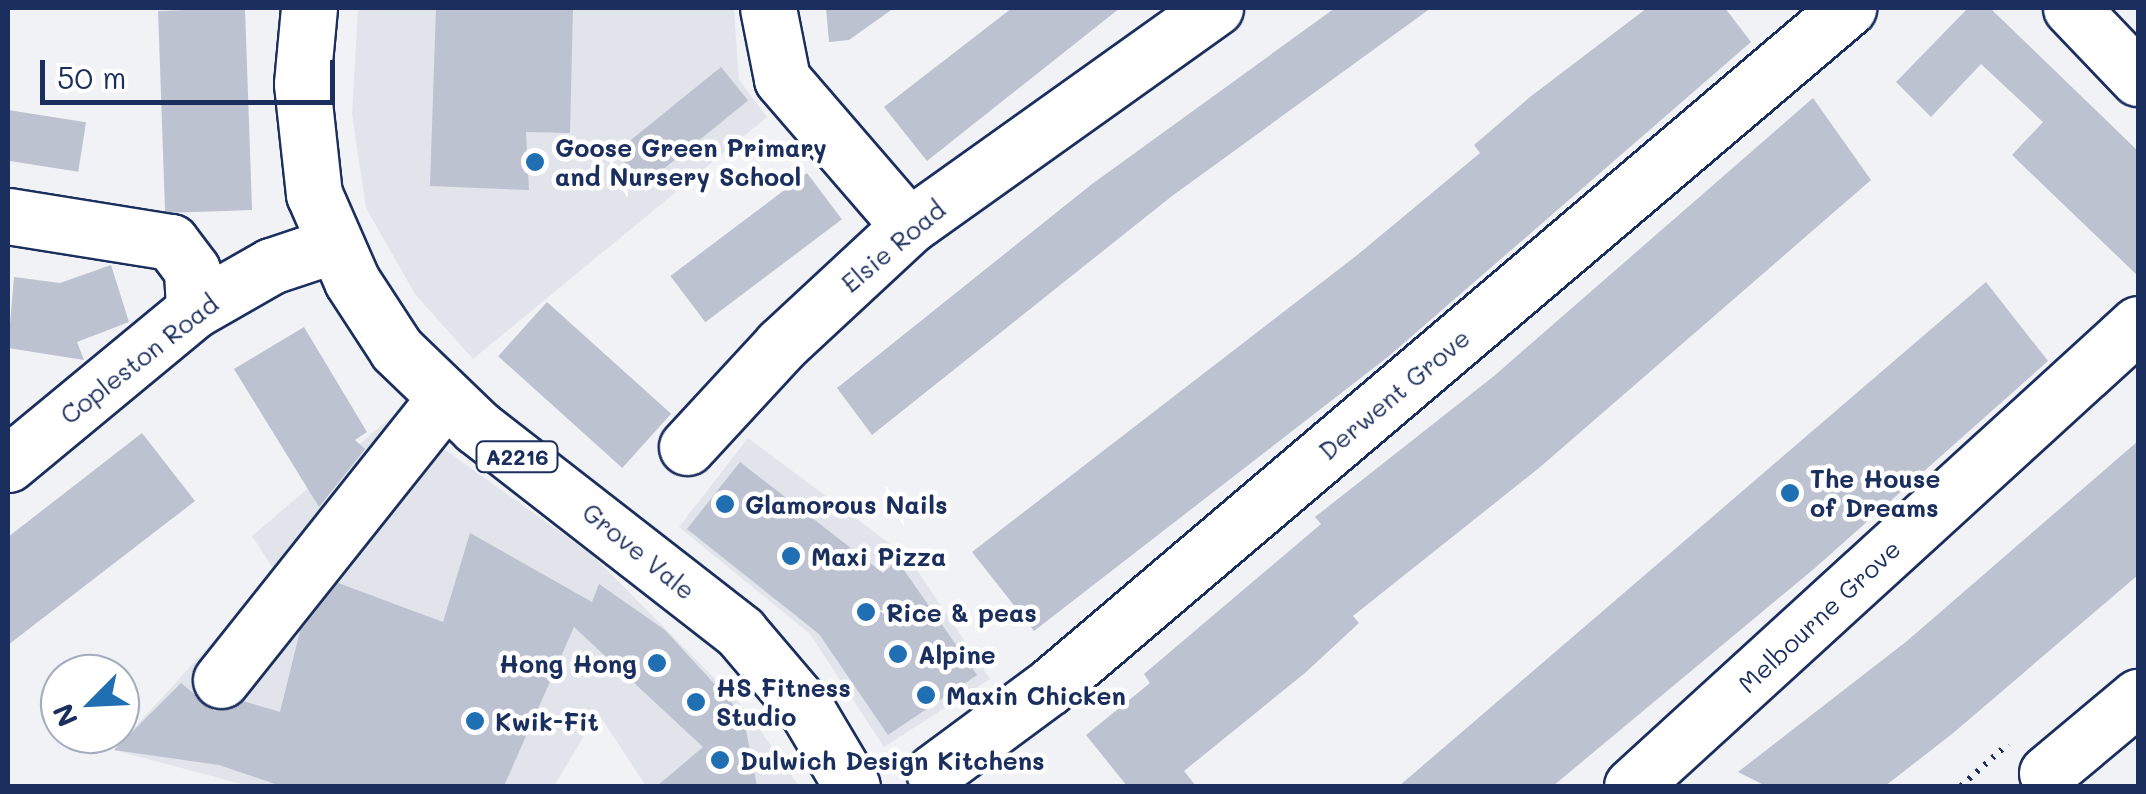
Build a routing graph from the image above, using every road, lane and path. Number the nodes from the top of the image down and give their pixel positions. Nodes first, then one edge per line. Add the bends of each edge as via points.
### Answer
1 (309, 8) edge
2 (768, 8) edge
3 (1215, 8) edge
4 (1848, 8) edge
5 (2071, 8) edge
6 (2138, 78) edge
7 (8, 216) edge
8 (910, 226) junction
9 (334, 245) junction
10 (194, 310) junction
11 (2138, 324) edge
12 (444, 400) junction
13 (687, 446) dead end
14 (8, 464) edge
15 (221, 680) dead end
16 (2138, 697) edge
17 (934, 772) dead end
18 (2048, 772) dead end
19 (1637, 785) edge
20 (852, 786) edge

1 - 9 street, Grove Vale / A2216 via 308,150
2 - 8 street via 782,79
3 - 8 street, Elsie Road
4 - 17 street, Derwent Grove via 1062,676
5 - 6 street
7 - 10 street via 171,242 192,270
8 - 13 street, Elsie Road via 781,345
9 - 10 street, Copleston Road via 271,266
9 - 12 street, Grove Vale / A2216 via 396,350
10 - 14 street, Copleston Road
11 - 19 street, Melbourne Grove
12 - 15 street
12 - 20 street, Grove Vale / A2216 via 740,632 808,712
16 - 18 street

